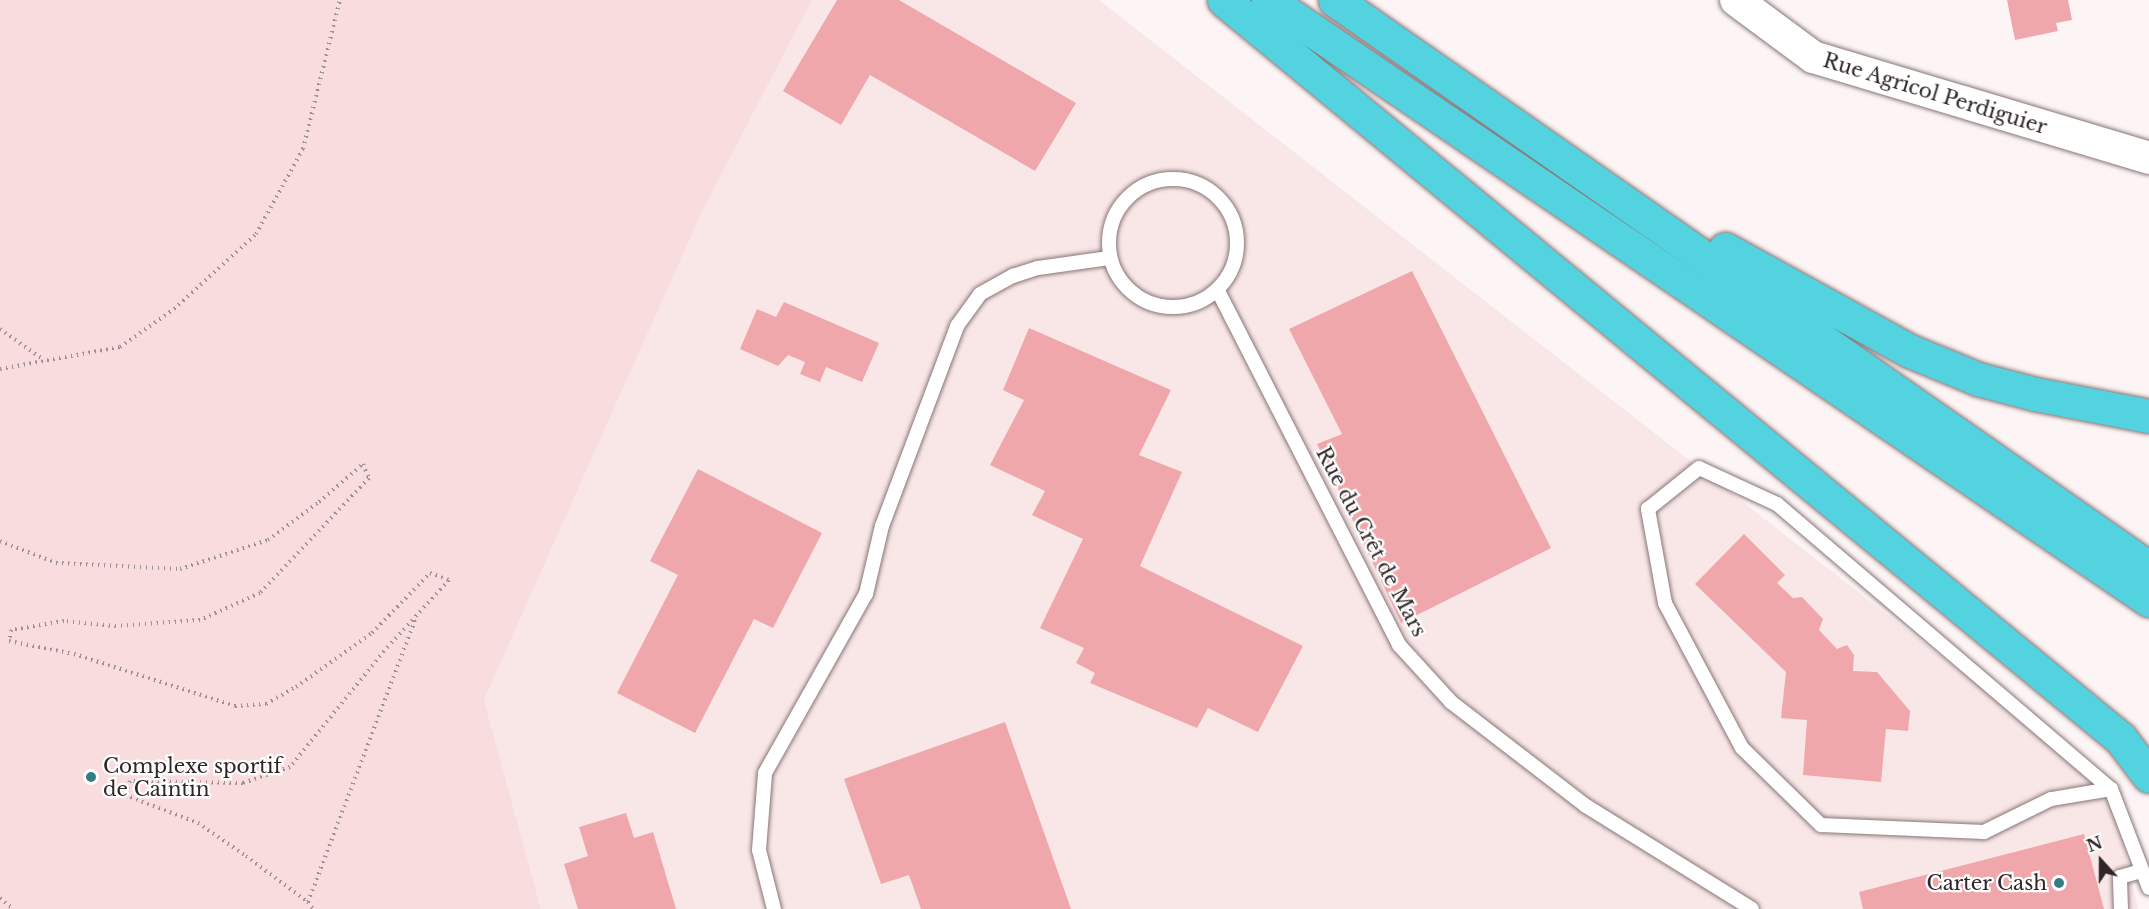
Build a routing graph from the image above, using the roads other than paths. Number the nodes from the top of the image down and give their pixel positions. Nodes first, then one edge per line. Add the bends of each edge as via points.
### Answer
1 (1224, 0) edge
2 (1268, 0) edge
3 (1335, 0) edge
4 (1736, 0) edge
5 (1530, 134) junction
6 (2149, 158) edge
7 (1109, 258) junction
8 (1218, 291) junction
9 (2149, 416) edge
10 (2149, 568) edge
11 (2149, 600) edge
12 (2149, 776) edge
13 (2111, 789) junction
14 (2141, 871) junction
15 (2149, 888) edge
16 (774, 909) edge
17 (1752, 909) edge
18 (2121, 909) edge

1 - 12 highway via 2121,739
2 - 11 highway
3 - 5 highway
4 - 6 street, Rue Agricol Perdiguier via 1813,57
5 - 9 highway via 1910,351 1978,379
5 - 10 highway
7 - 8 lane via 1126,288 1155,306 1188,307
7 - 8 lane via 1111,224 1128,195 1159,179 1192,180 1221,198 1238,228 1236,262
7 - 16 lane via 1038,268 1013,276 980,294 957,326 882,526 866,594 765,773 759,850
8 - 17 lane, Rue du Crêt de Mars via 1400,645 1451,702 1586,806
13 - 13 lane via 1777,504 1699,468 1648,509 1665,603 1742,748 1821,825 1984,832 2050,799
13 - 14 lane
14 - 15 lane
14 - 18 lane via 2120,877

